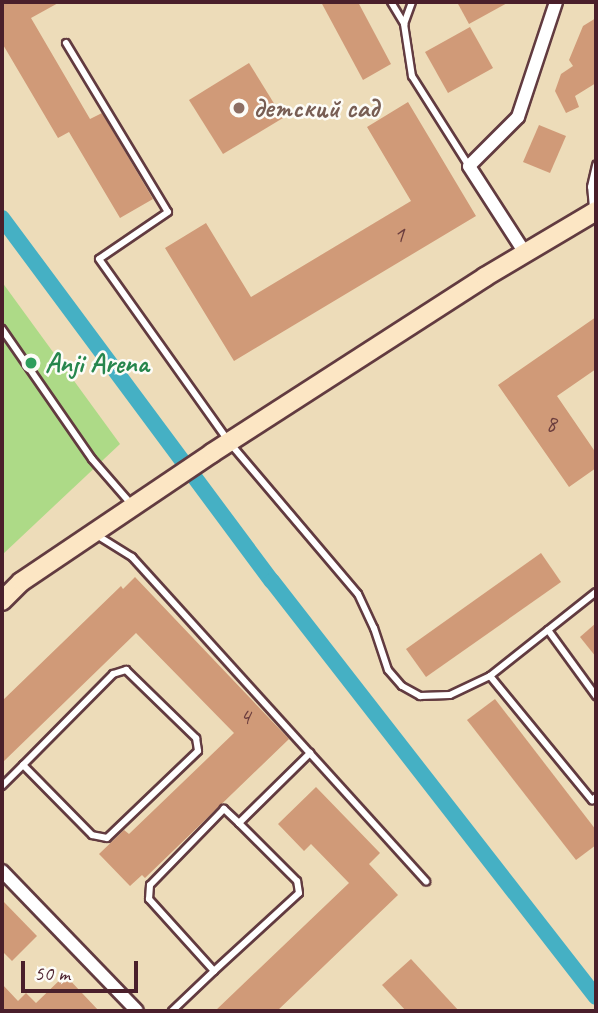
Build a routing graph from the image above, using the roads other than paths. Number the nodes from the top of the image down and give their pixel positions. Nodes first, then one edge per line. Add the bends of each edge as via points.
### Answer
1 (391, 2) edge
2 (412, 2) edge
3 (556, 2) edge
4 (404, 24) junction
5 (66, 43) dead end
6 (596, 165) edge
7 (469, 166) junction
8 (595, 212) edge
9 (525, 253) junction
10 (2, 330) edge
11 (229, 442) junction
12 (133, 506) junction
13 (93, 533) junction
14 (596, 592) edge
15 (2, 601) edge
16 (548, 630) junction
17 (490, 676) junction
18 (596, 695) edge
19 (310, 753) junction
20 (23, 765) junction
21 (2, 786) edge
22 (596, 797) edge
23 (239, 823) junction
24 (2, 871) edge
25 (426, 881) dead end
26 (214, 971) junction
27 (137, 1011) edge
28 (173, 1011) edge

1 - 4 lane
2 - 4 lane
3 - 7 street via 518,117
4 - 7 lane via 412,76
5 - 11 lane via 168,212 99,259
6 - 8 lane via 591,187
7 - 9 street
8 - 9 street
9 - 11 street
10 - 12 lane via 92,459
11 - 12 street
11 - 17 lane via 358,594 388,670 402,686 420,695 450,695
12 - 13 street
13 - 15 street via 21,582
13 - 19 lane via 132,558
14 - 16 lane
16 - 17 lane
16 - 18 lane
17 - 22 lane via 592,800
19 - 23 lane
19 - 25 lane
20 - 20 lane via 113,674 127,670 196,738 198,751 107,838 92,835
20 - 21 lane
23 - 26 lane via 297,881 299,893
23 - 26 lane via 224,809 150,885 149,899
24 - 27 street
26 - 28 lane

